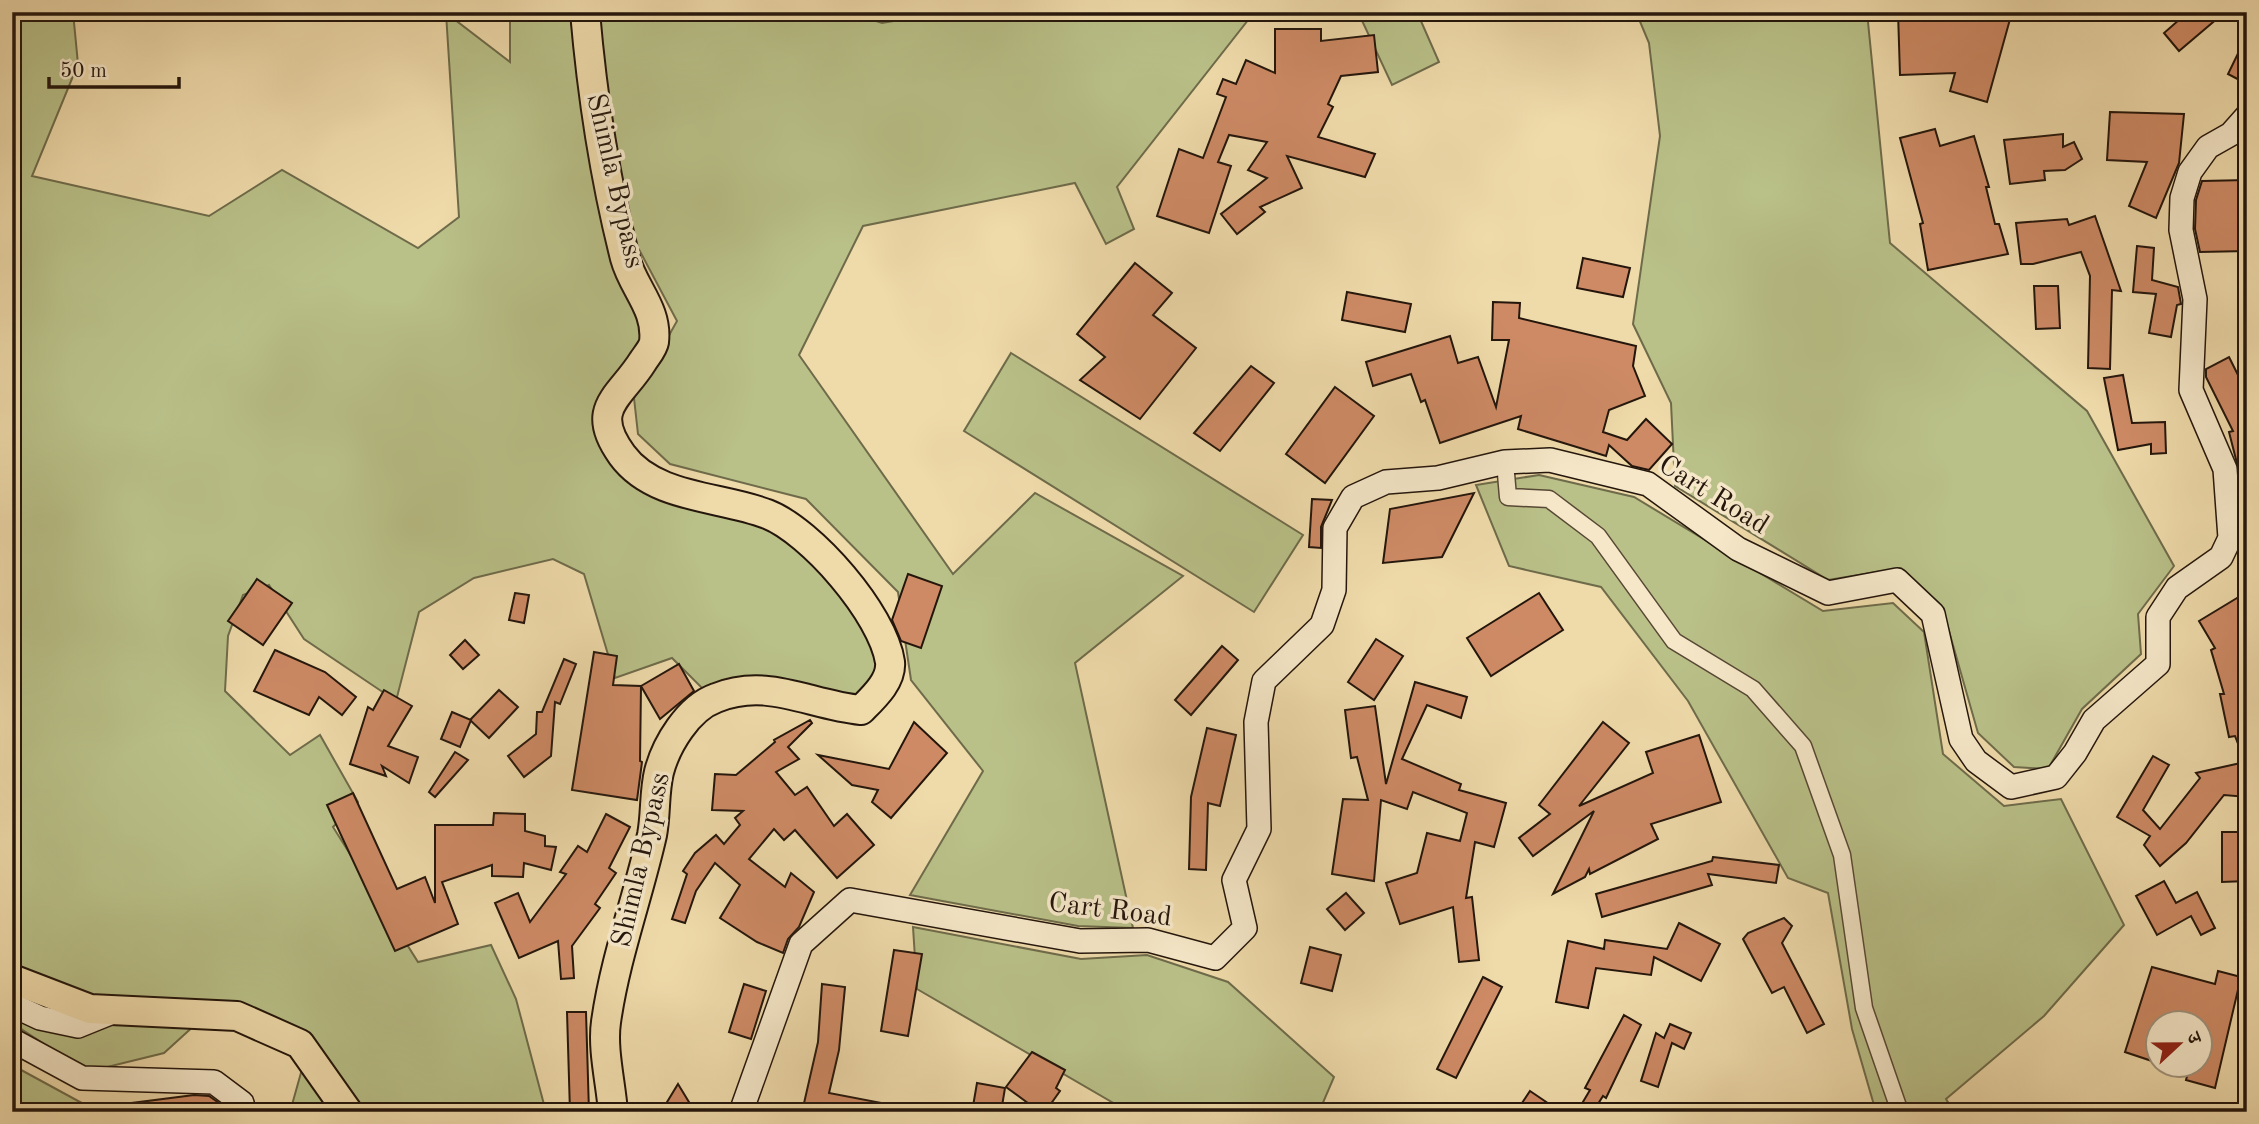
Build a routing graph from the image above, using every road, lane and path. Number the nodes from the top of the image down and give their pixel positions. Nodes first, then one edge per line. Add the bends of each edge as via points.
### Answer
1 (585, 12) edge
2 (2247, 116) edge
3 (1505, 462) junction
4 (12, 979) edge
5 (12, 1005) edge
6 (117, 1011) junction
7 (12, 1040) edge
8 (244, 1112) edge
9 (348, 1112) edge
10 (613, 1112) edge
11 (741, 1112) edge
12 (1899, 1112) edge

1 - 10 highway, Shimla Bypass via 590,74 626,262 650,309 654,344 630,383 611,399 606,423 623,456 656,483 768,514 805,536 881,634 890,664 881,690 861,710 837,708 780,691 745,688 712,699 681,726 659,771 652,835 605,1024
2 - 3 main road, Cart Road via 2231,134 2208,147 2190,172 2182,198 2181,230 2195,299 2191,390 2225,469 2230,538 2221,557 2177,588 2158,617 2158,664 2094,720 2056,777 2011,787 1976,761 1961,739 1933,614 1897,580 1828,593 1738,549 1648,484 1550,460
3 - 11 main road, Cart Road via 1438,478 1386,482 1353,497 1335,528 1334,590 1322,625 1264,681 1256,722 1259,829 1234,880 1245,929 1215,958 1147,940 1080,941 850,900 801,944
3 - 12 street via 1508,497 1549,499 1598,536 1674,641 1753,689 1803,746 1842,855 1864,1008
4 - 6 highway via 90,1009
5 - 6 main road via 40,1018 78,1026
6 - 9 highway via 237,1016 300,1044
7 - 8 main road via 82,1078 214,1083 242,1103

